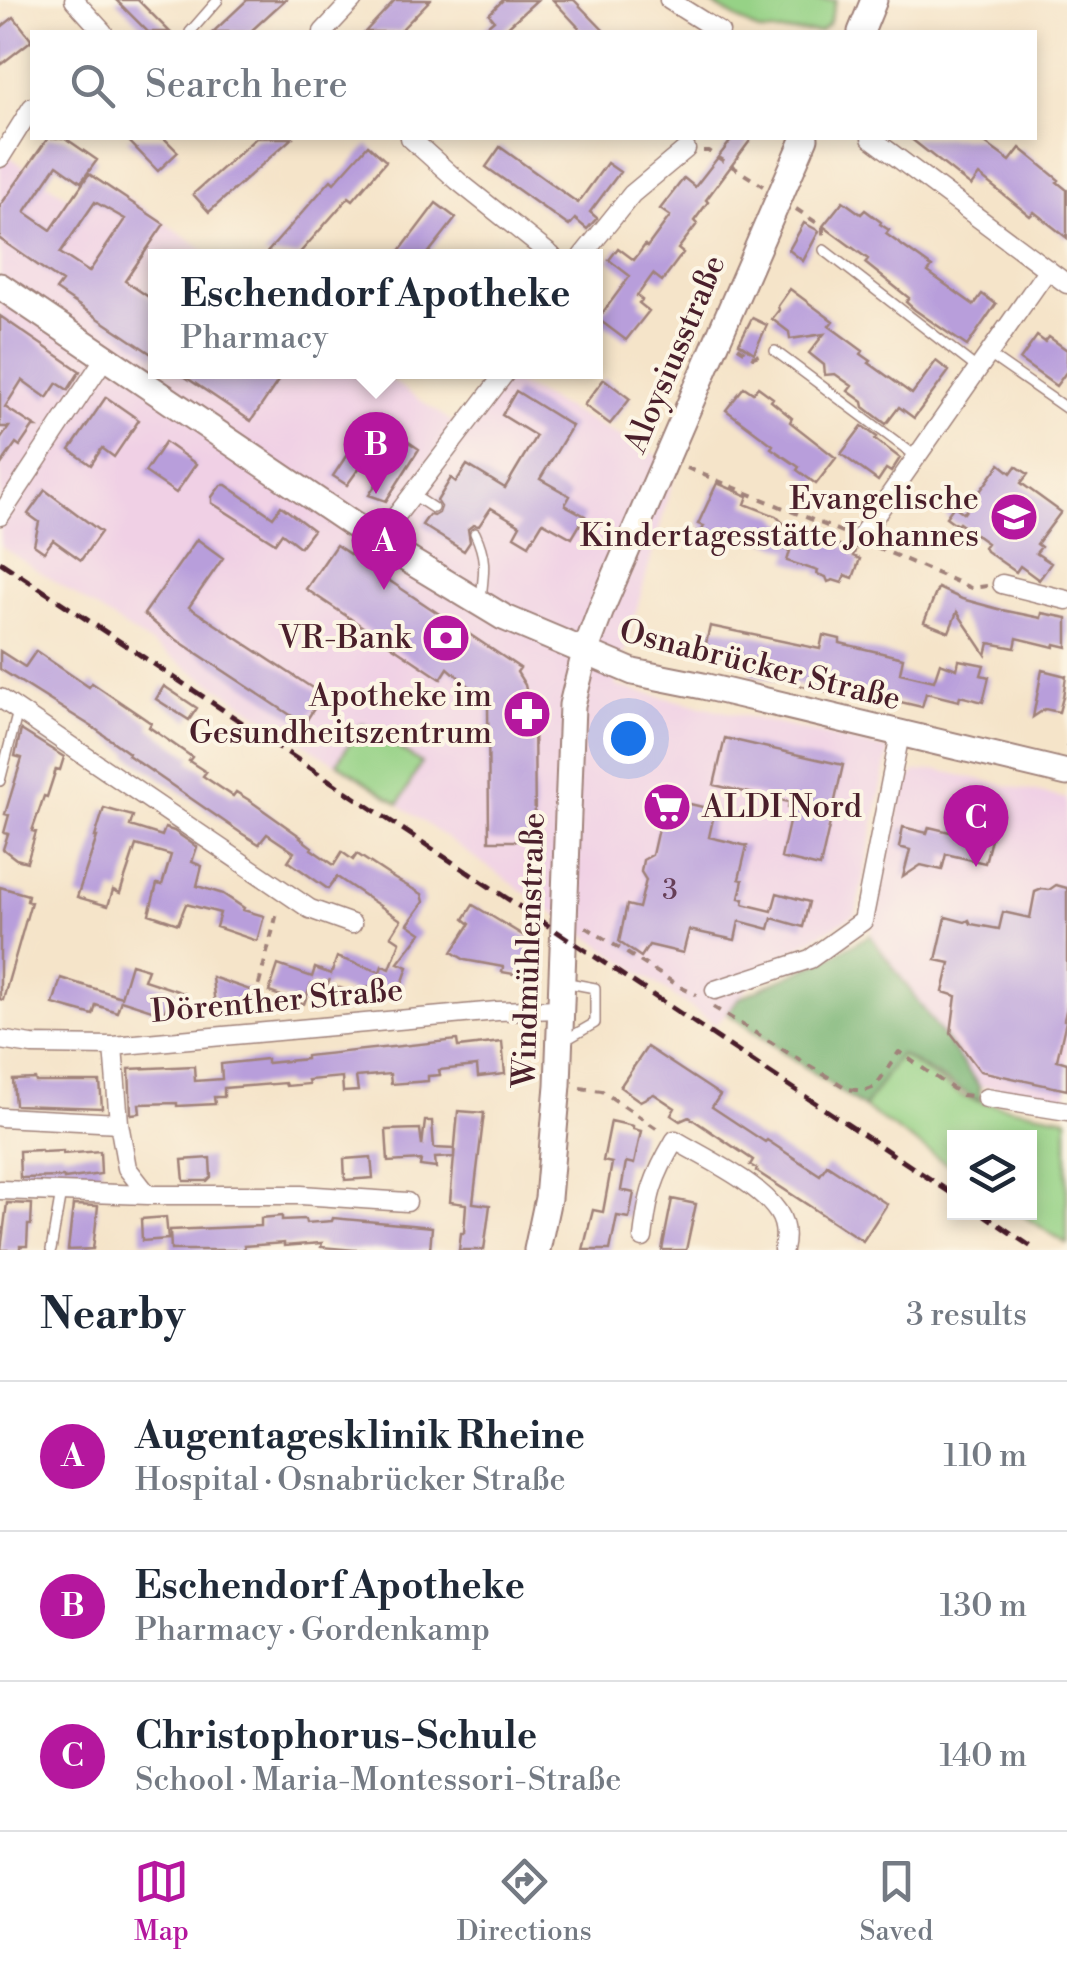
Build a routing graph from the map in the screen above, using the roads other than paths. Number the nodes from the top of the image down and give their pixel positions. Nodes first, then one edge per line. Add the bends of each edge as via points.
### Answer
1 (74, 0) edge
2 (218, 0) edge
3 (354, 0) edge
4 (669, 0) edge
5 (874, 0) edge
6 (84, 26) edge
7 (192, 30) edge
8 (324, 30) edge
9 (717, 30) edge
10 (862, 30) edge
11 (30, 110) edge
12 (412, 140) edge
13 (804, 140) edge
14 (875, 140) edge
15 (3, 148) edge
16 (686, 149) dead end
17 (543, 249) edge
18 (588, 249) edge
19 (824, 250) dead end
20 (1048, 269) junction
21 (1067, 284) edge
22 (0, 286) edge
23 (775, 351) dead end
24 (106, 356) junction
25 (983, 362) junction
26 (501, 379) edge
27 (1067, 409) edge
28 (917, 456) junction
29 (413, 496) junction
30 (433, 508) dead end
31 (0, 516) edge
32 (475, 533) dead end
33 (859, 540) road end
34 (377, 541) junction
35 (1002, 584) road end
36 (1067, 600) edge
37 (480, 604) junction
38 (585, 652) junction
39 (0, 698) edge
40 (18, 710) junction
41 (900, 734) junction
42 (1067, 773) edge
43 (0, 781) edge
44 (352, 924) dead end
45 (560, 982) junction
46 (707, 996) road end
47 (560, 1009) junction
48 (0, 1040) edge
49 (560, 1044) junction
50 (113, 1046) junction
51 (986, 1098) road end
52 (1067, 1111) edge
53 (0, 1117) edge
54 (119, 1123) junction
55 (0, 1190) edge
56 (61, 1192) junction
57 (148, 1195) junction
58 (407, 1202) dead end
59 (643, 1238) dead end
60 (50, 1250) edge
61 (537, 1250) edge
62 (784, 1250) edge

1 - 6 street
2 - 7 lane
3 - 8 street
4 - 9 street
5 - 10 street
11 - 15 street
12 - 17 street
13 - 38 street, Aloysiusstraße
14 - 20 street
16 - 18 street via 632,194
19 - 25 lane
20 - 21 street
20 - 25 street
22 - 24 street, Osnabrücker Straße
23 - 28 lane
24 - 31 street
24 - 34 street, Osnabrücker Straße
25 - 27 lane
25 - 28 street
26 - 29 street
28 - 33 street
29 - 30 lane
29 - 34 street
32 - 37 lane via 483,550
34 - 37 street, Osnabrücker Straße
35 - 36 street
37 - 38 street, Osnabrücker Straße
38 - 41 street, Osnabrücker Straße via 633,672
38 - 45 street, Windmühlenstraße via 572,705
39 - 40 street
40 - 43 lane
40 - 44 street via 310,909
41 - 42 street, Osnabrücker Straße
41 - 46 street via 863,921 810,959
45 - 47 street, Windmühlenstraße
45 - 49 lane via 595,988 594,1022
47 - 49 street, Windmühlenstraße
47 - 50 street, Dörenther Straße
48 - 50 street, Dörenther Straße
49 - 61 street, Windmühlenstraße via 548,1198
50 - 54 street
51 - 52 street
53 - 54 street
54 - 57 street via 126,1168
55 - 56 street
56 - 57 street
56 - 60 lane
57 - 58 street
59 - 62 street via 656,1172 674,1140 763,1196 779,1213

